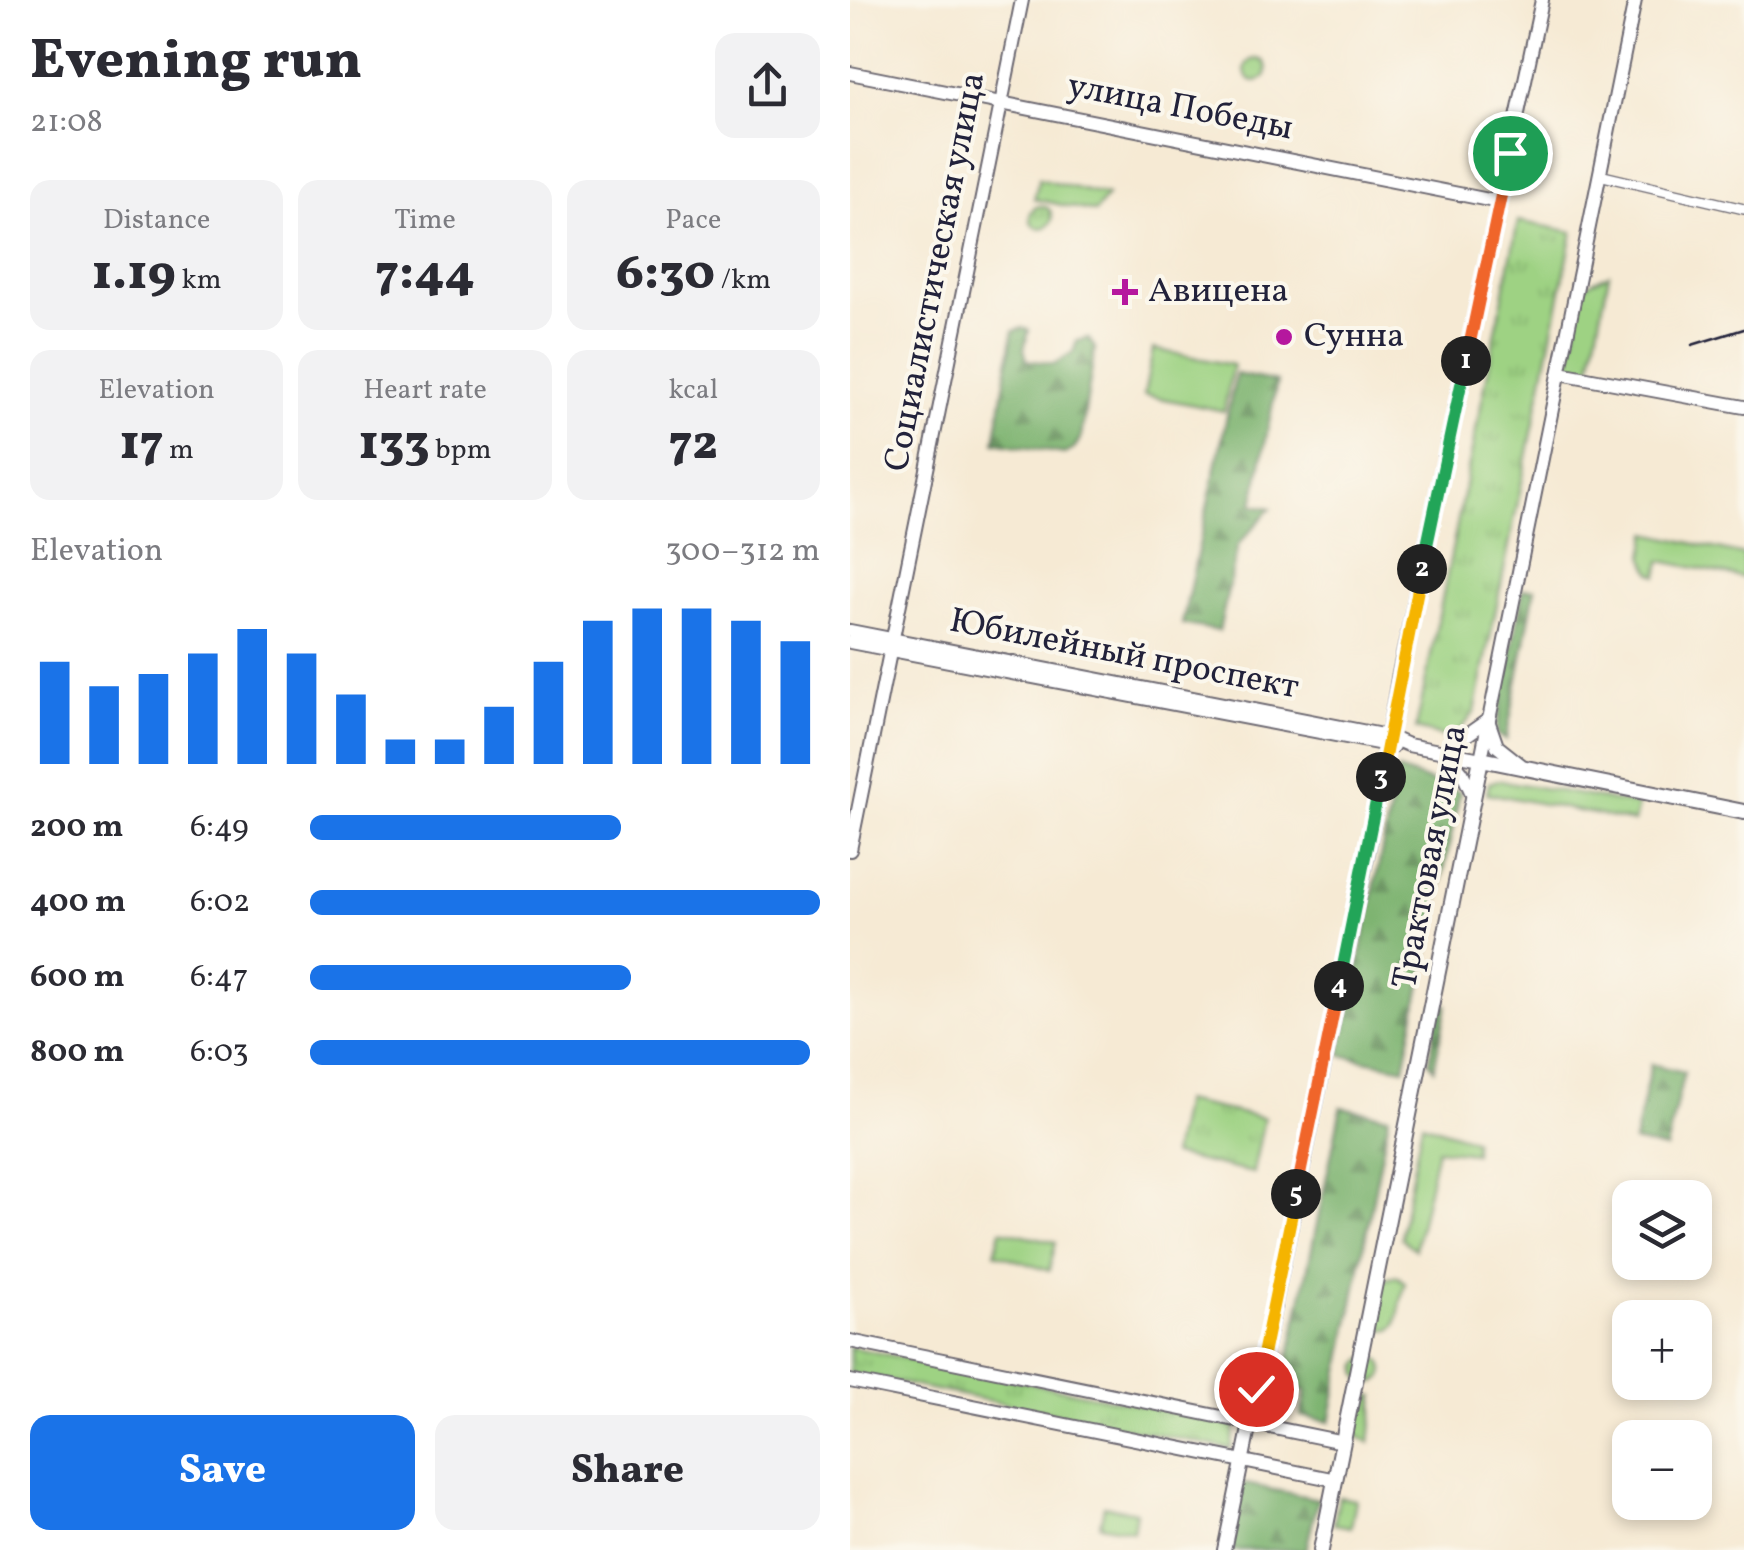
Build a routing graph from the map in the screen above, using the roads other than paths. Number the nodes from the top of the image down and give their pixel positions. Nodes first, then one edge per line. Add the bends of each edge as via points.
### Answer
1 (1022, 0) edge
2 (1542, 0) edge
3 (1635, 0) edge
4 (850, 73) edge
5 (1000, 103) junction
6 (1599, 175) junction
7 (1499, 202) junction
8 (1744, 209) edge
9 (1560, 373) junction
10 (1744, 407) edge
11 (850, 631) edge
12 (850, 642) edge
13 (891, 645) junction
14 (1488, 720) junction
15 (1387, 741) junction
16 (1444, 751) junction
17 (1481, 759) junction
18 (1521, 766) junction
19 (1472, 796) junction
20 (1744, 812) edge
21 (850, 850) edge
22 (850, 1341) edge
23 (850, 1382) edge
24 (1250, 1422) junction
25 (1344, 1442) junction
26 (1244, 1460) junction
27 (1336, 1480) junction
28 (1224, 1550) edge
29 (1321, 1550) edge

1 - 5 main road, Социалистическая улица
2 - 7 main road
3 - 6 main road, Трактовая улица
4 - 5 main road, улица Победы
5 - 7 main road, улица Победы
5 - 13 main road, Социалистическая улица
6 - 8 street
6 - 9 main road, Трактовая улица
7 - 15 main road
9 - 10 main road
9 - 14 main road, Трактовая улица
11 - 13 main road
12 - 13 main road
13 - 15 main road
13 - 21 main road, Социалистическая улица
14 - 16 main road
14 - 17 main road, Трактовая улица
14 - 18 main road via 1497,746
15 - 16 main road
15 - 24 main road
16 - 17 main road
16 - 19 main road
17 - 18 main road
17 - 19 main road, Трактовая улица
18 - 19 main road via 1490,772
18 - 20 main road
19 - 25 main road, Трактовая улица
22 - 24 main road
23 - 26 main road
24 - 25 main road
24 - 26 main road
25 - 27 main road, Трактовая улица
26 - 27 main road
26 - 28 main road
27 - 29 main road, Трактовая улица

